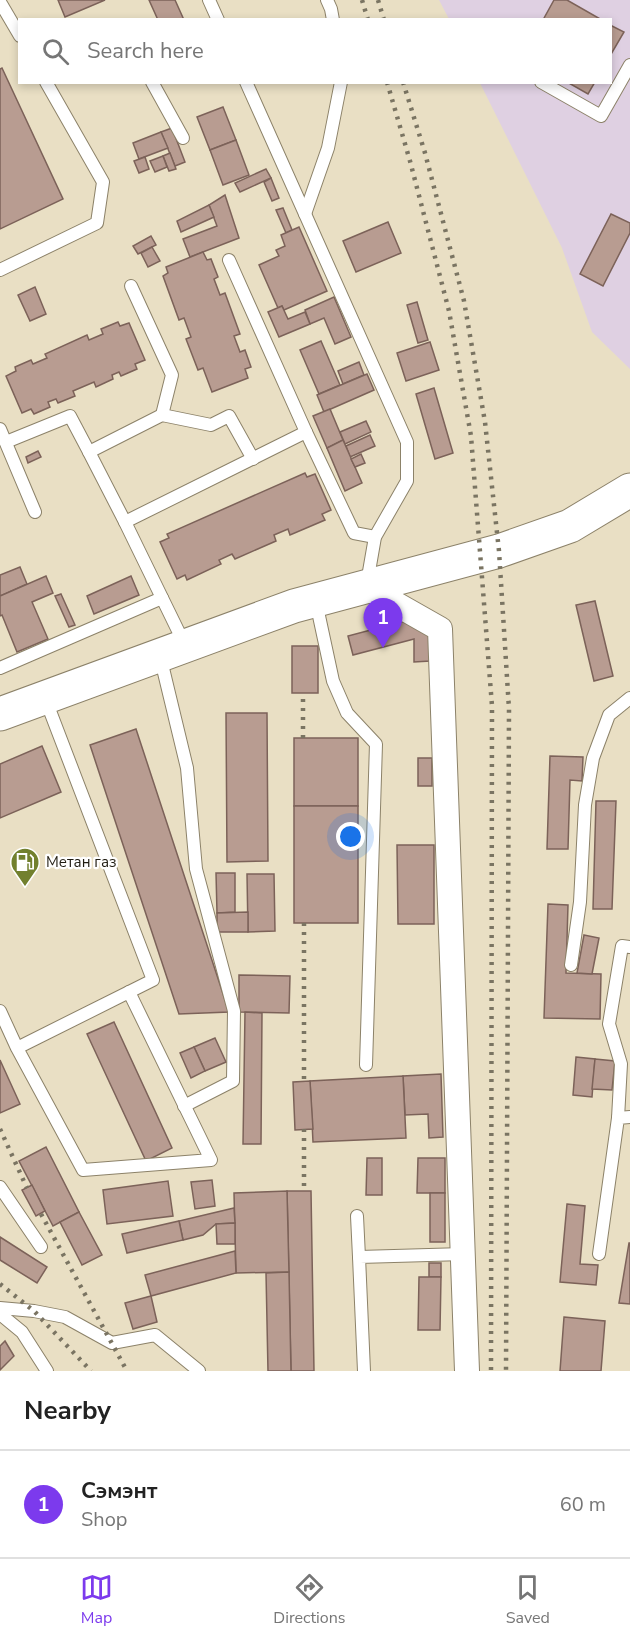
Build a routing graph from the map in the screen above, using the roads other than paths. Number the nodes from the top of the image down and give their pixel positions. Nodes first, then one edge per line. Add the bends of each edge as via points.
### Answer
1 (209, 0) edge
2 (327, 0) edge
3 (0, 2) edge
4 (217, 18) edge
5 (333, 18) edge
6 (18, 33) edge
7 (630, 64) edge
8 (47, 84) edge
9 (153, 84) edge
10 (247, 84) edge
11 (341, 84) edge
12 (545, 84) edge
13 (183, 138) dead end
14 (305, 214) junction
15 (229, 260) dead end
16 (0, 270) edge
17 (131, 286) dead end
18 (162, 415) junction
19 (0, 429) edge
20 (306, 432) junction
21 (6, 442) junction
22 (88, 452) junction
23 (253, 459) junction
24 (630, 490) edge
25 (35, 512) dead end
26 (125, 522) junction
27 (375, 537) junction
28 (366, 587) junction
29 (162, 598) junction
30 (316, 601) junction
31 (173, 651) junction
32 (0, 668) edge
33 (45, 697) junction
34 (630, 698) edge
35 (0, 714) edge
36 (630, 947) edge
37 (572, 965) dead end
38 (129, 992) junction
39 (0, 1011) edge
40 (17, 1048) junction
41 (366, 1065) dead end
42 (184, 1106) junction
43 (624, 1118) edge
44 (0, 1187) edge
45 (357, 1216) dead end
46 (41, 1247) dead end
47 (464, 1254) junction
48 (599, 1254) dead end
49 (359, 1257) junction
50 (0, 1308) edge
51 (0, 1314) edge
52 (47, 1371) edge
53 (199, 1371) edge
54 (364, 1371) edge
55 (467, 1371) edge

1 - 4 lane
2 - 5 lane
3 - 6 lane
7 - 12 lane via 601,116
8 - 16 lane via 103,182 97,223
9 - 13 lane
10 - 14 lane
11 - 14 lane via 328,148
14 - 27 lane via 407,442 407,481
15 - 20 lane
17 - 18 lane via 172,375
18 - 22 lane
18 - 23 lane via 211,425 229,416
19 - 21 lane
20 - 23 lane
20 - 27 lane via 354,533
21 - 22 lane via 70,416
21 - 25 lane
22 - 26 lane
23 - 26 lane
24 - 28 main road via 570,526 499,551
26 - 29 lane
27 - 28 lane
28 - 30 main road
28 - 47 street via 440,628
29 - 31 lane
29 - 32 lane
30 - 31 main road
30 - 41 lane via 333,681 347,713 376,744
31 - 33 main road
31 - 42 lane via 196,870 234,1011 232,1081
33 - 35 main road
33 - 38 lane via 153,980
34 - 37 lane via 609,716 593,758 585,805
36 - 43 lane via 622,945 609,1024 621,1064
38 - 40 lane
38 - 42 lane
39 - 40 lane
40 - 42 lane via 83,1170 211,1160
43 - 48 lane
44 - 46 lane
45 - 49 lane
47 - 49 lane
47 - 55 street
49 - 54 lane
50 - 53 lane via 65,1317 112,1343 155,1335
51 - 52 lane via 22,1332

